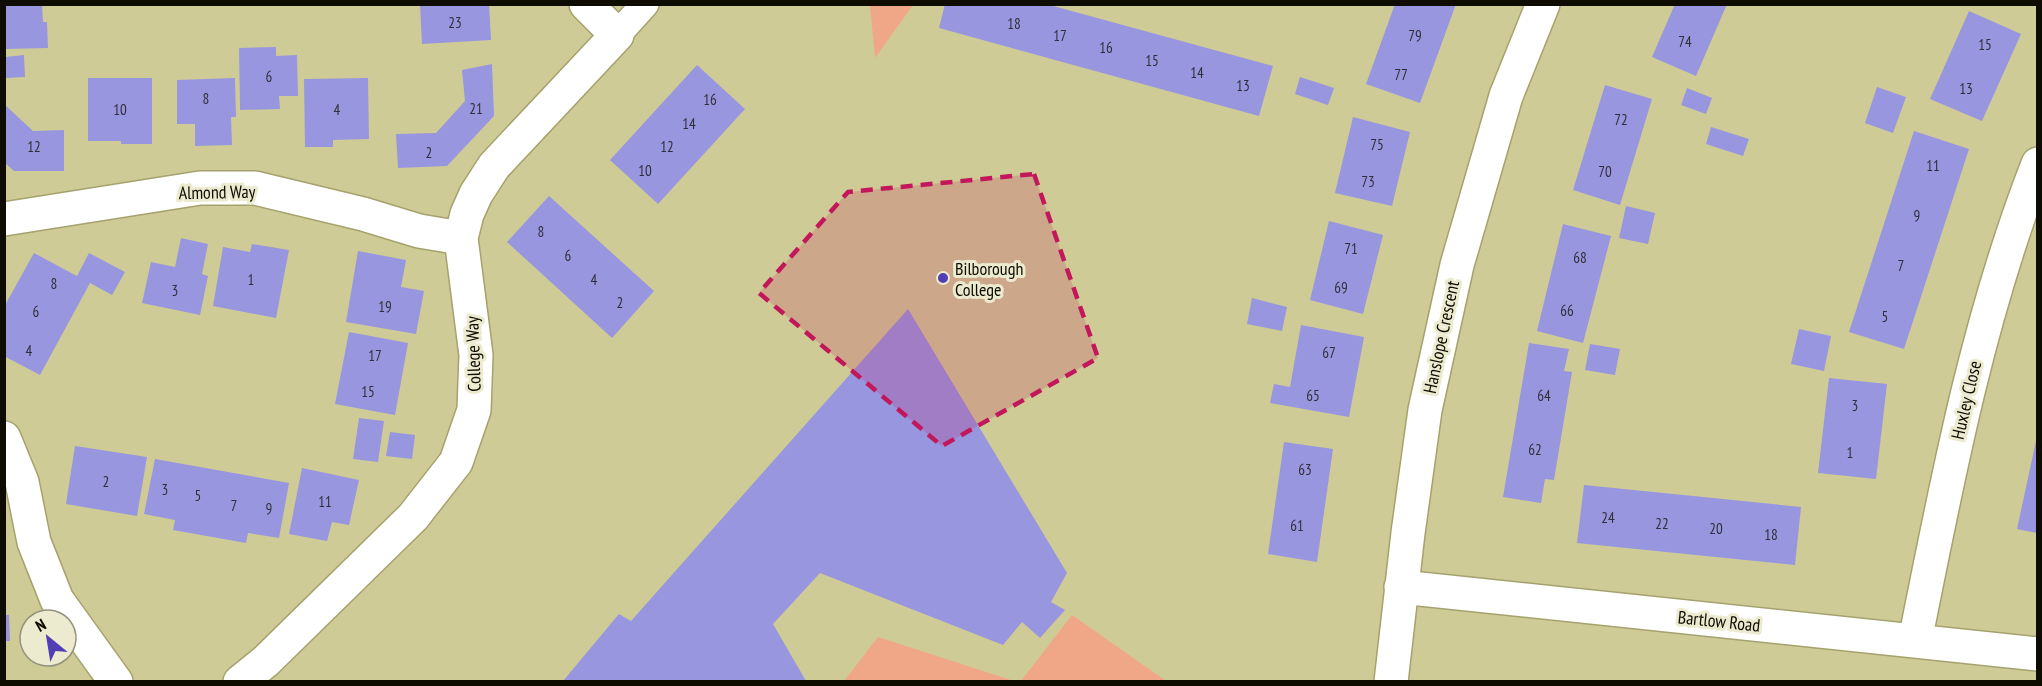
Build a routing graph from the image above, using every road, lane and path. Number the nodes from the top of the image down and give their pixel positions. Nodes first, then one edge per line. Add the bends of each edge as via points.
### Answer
1 (586, 4) edge
2 (645, 4) edge
3 (1543, 4) edge
4 (617, 35) junction
5 (2037, 164) edge
6 (4, 219) edge
7 (461, 237) junction
8 (4, 438) edge
9 (1401, 587) junction
10 (1915, 641) junction
11 (2037, 654) edge
12 (116, 681) edge
13 (240, 681) edge
14 (1392, 681) edge

1 - 4 street
2 - 4 lane
3 - 9 street, Hanslope Crescent via 1506,96 1457,265 1425,410
4 - 7 street, College Way via 494,166 476,194
5 - 10 street, Huxley Close via 1978,349
6 - 7 street, Almond Way via 200,188 255,188 419,231
7 - 13 street, College Way via 476,355 474,410 456,462 413,517 266,661
8 - 12 street via 22,482 34,542 57,600
9 - 10 street, Bartlow Road
9 - 14 street, Hanslope Crescent
10 - 11 street, Bartlow Road

